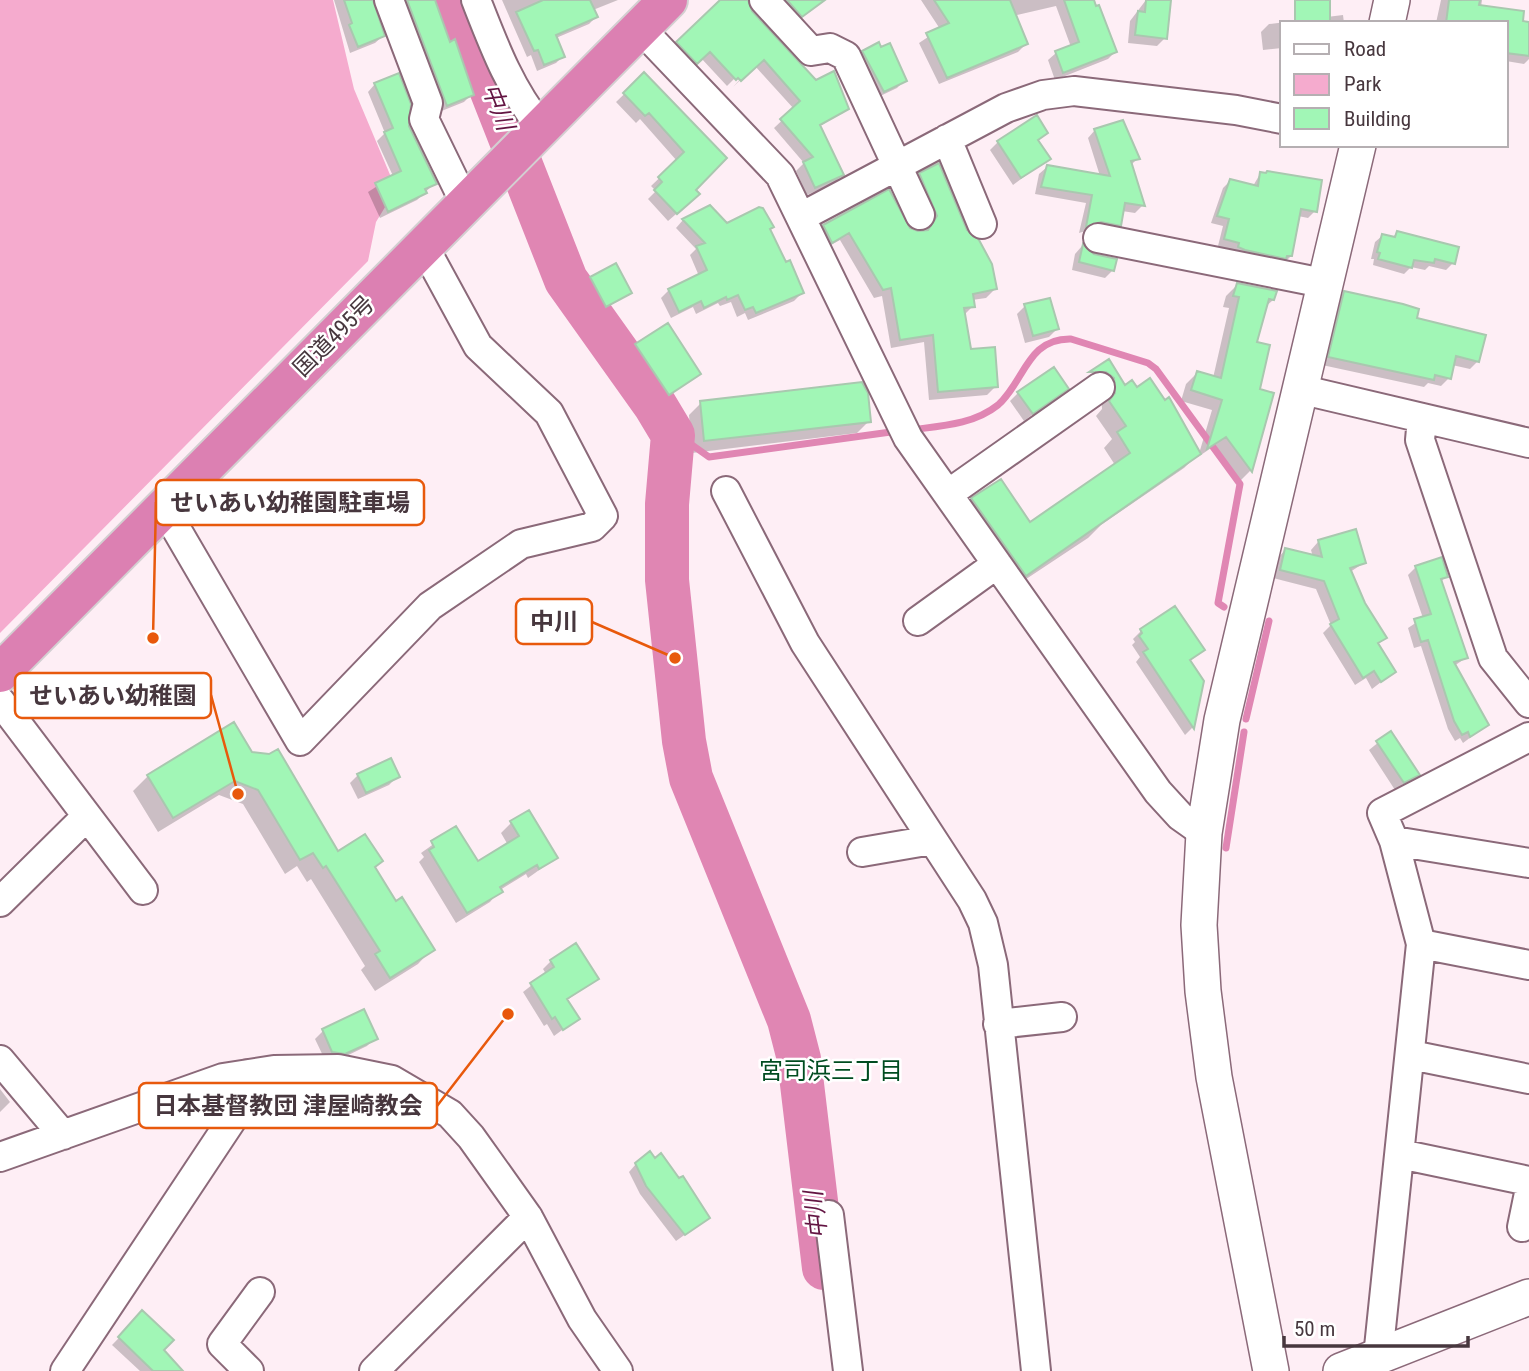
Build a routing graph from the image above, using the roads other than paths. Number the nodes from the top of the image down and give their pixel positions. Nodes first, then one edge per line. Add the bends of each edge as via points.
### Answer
1 (389, 0) edge
2 (476, 0) edge
3 (668, 0) edge
4 (764, 0) edge
5 (1392, 0) edge
6 (1387, 21) edge
7 (640, 28) junction
8 (1280, 119) edge
9 (947, 139) junction
10 (1357, 147) edge
11 (521, 148) junction
12 (898, 165) junction
13 (465, 203) junction
14 (920, 215) dead end
15 (801, 218) junction
16 (982, 223) dead end
17 (1098, 238) dead end
18 (423, 246) junction
19 (1323, 283) junction
20 (1100, 387) dead end
21 (1299, 389) junction
22 (1422, 418) junction
23 (1529, 443) edge
24 (726, 491) dead end
25 (948, 494) junction
26 (163, 508) junction
27 (997, 564) junction
28 (918, 621) dead end
29 (0, 673) edge
30 (0, 701) edge
31 (1529, 703) edge
32 (1529, 737) edge
33 (86, 817) junction
34 (1204, 834) junction
35 (932, 840) junction
36 (1394, 841) junction
37 (862, 852) dead end
38 (1529, 863) edge
39 (143, 890) dead end
40 (0, 902) edge
41 (1421, 944) junction
42 (1529, 965) edge
43 (1062, 1017) dead end
44 (998, 1024) junction
45 (1411, 1055) junction
46 (0, 1060) edge
47 (248, 1074) junction
48 (1529, 1079) edge
49 (63, 1135) junction
50 (1400, 1154) junction
51 (0, 1157) edge
52 (1529, 1181) edge
53 (1529, 1193) edge
54 (829, 1215) dead end
55 (528, 1217) junction
56 (1522, 1227) dead end
57 (260, 1292) dead end
58 (1529, 1297) edge
59 (1378, 1357) junction
60 (65, 1371) edge
61 (249, 1371) edge
62 (374, 1371) edge
63 (618, 1371) edge
64 (848, 1371) edge
65 (1036, 1371) edge
66 (1271, 1371) edge
67 (1341, 1371) edge

1 - 13 street via 428,103 424,119
2 - 11 street via 521,102
3 - 7 highway, 国道495号
4 - 12 street via 811,51 830,48 846,56
5 - 6 street
7 - 11 highway, 国道495号
7 - 15 street via 779,175
8 - 9 street via 1074,91 1043,95 1006,108
9 - 12 street
9 - 16 street
10 - 19 street
11 - 13 highway, 国道495号
12 - 14 street
12 - 15 street
13 - 18 highway, 国道495号
15 - 25 street via 906,433
17 - 19 street
18 - 26 highway, 国道495号
18 - 26 street via 478,346 549,413 603,516 592,527 521,544 430,606 300,741
19 - 21 street
20 - 25 street
21 - 22 street
21 - 34 street via 1222,720
22 - 23 street
22 - 31 street via 1420,440 1493,658
24 - 35 street via 805,643
25 - 27 street
26 - 29 highway, 国道495号
27 - 28 street
27 - 34 street via 1158,792
30 - 33 street
32 - 36 street via 1382,813
33 - 39 street
33 - 40 street
34 - 66 street via 1199,925 1203,991 1214,1077
35 - 37 street
35 - 44 street via 983,923 993,965
36 - 38 street
36 - 41 street
41 - 42 street
41 - 45 street
43 - 44 street
44 - 65 street
45 - 48 street
45 - 50 street
46 - 49 street
47 - 49 street via 223,1078
47 - 55 street via 338,1069 392,1080 450,1114
47 - 60 street via 245,1100
49 - 51 street
50 - 52 street
50 - 59 street
53 - 56 street
54 - 64 street
55 - 62 street
55 - 63 street via 582,1319
57 - 61 street via 222,1344
58 - 59 street
59 - 67 street

